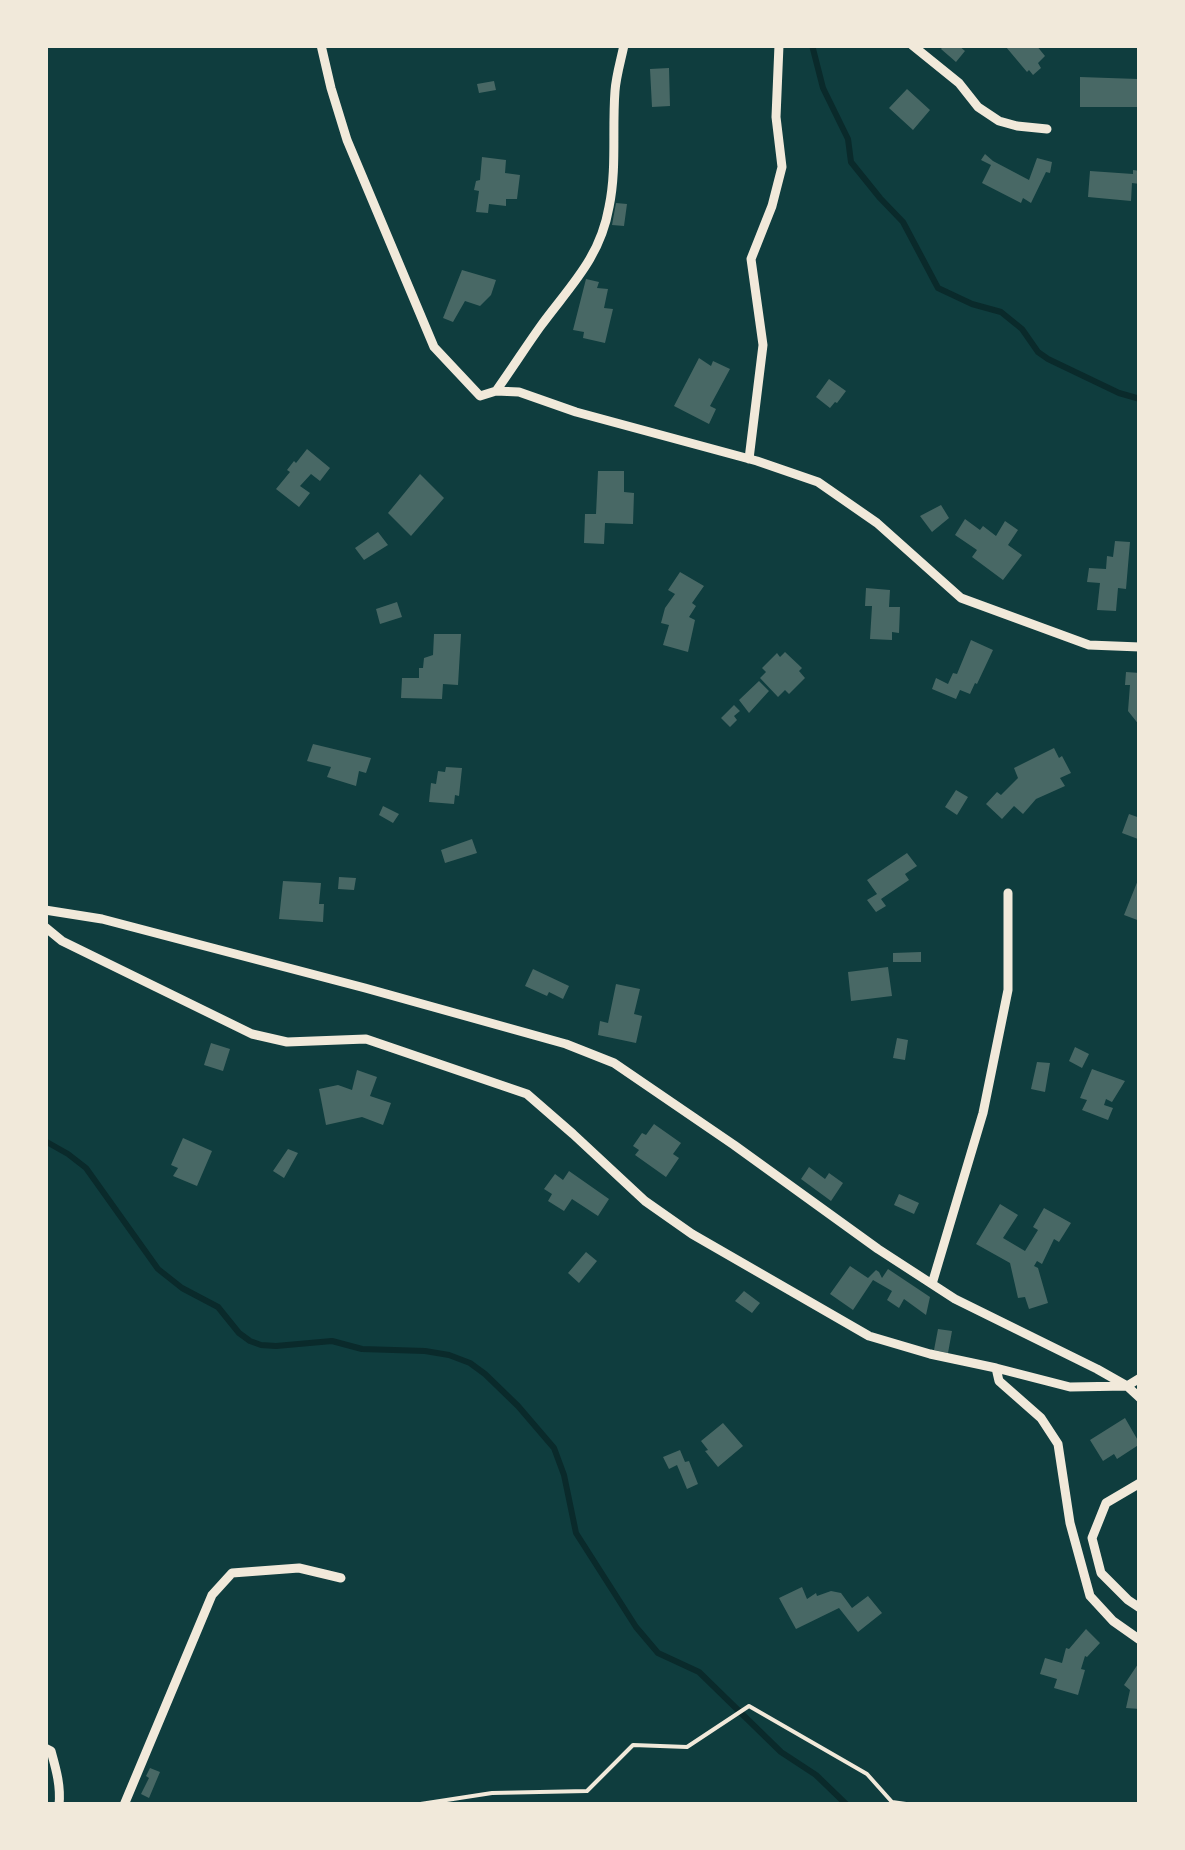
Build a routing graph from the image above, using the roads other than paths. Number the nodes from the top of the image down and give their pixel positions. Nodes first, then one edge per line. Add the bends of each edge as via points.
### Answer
1 (321, 45) edge
2 (624, 45) edge
3 (779, 45) edge
4 (912, 45) edge
5 (1047, 129) dead end
6 (496, 391) junction
7 (749, 459) junction
8 (1140, 647) edge
9 (1008, 894) dead end
10 (45, 910) edge
11 (45, 927) edge
12 (932, 1284) junction
13 (996, 1368) junction
14 (1140, 1378) edge
15 (1127, 1386) junction
16 (1140, 1398) edge
17 (1140, 1483) edge
18 (341, 1578) dead end
19 (1140, 1608) edge
20 (1140, 1640) edge
21 (45, 1748) edge
22 (59, 1805) edge
23 (124, 1805) edge

1 - 6 street via 347,140 434,347 480,396
2 - 6 street via 615,87 609,210 600,239 577,282
3 - 7 street via 782,168 751,259 763,345
4 - 5 street via 960,83 978,108 999,121
6 - 7 street via 519,392
7 - 8 street via 818,482 877,523 962,598 1088,645
9 - 12 street via 1008,990 983,1113
10 - 12 street via 365,988 566,1044 614,1064
11 - 13 street via 252,1034 287,1042 366,1039 527,1094 645,1201 710,1244 869,1336
12 - 15 street
13 - 15 street via 1070,1386
13 - 20 street via 999,1381 1041,1418 1058,1444 1090,1596
14 - 15 street
15 - 16 street
17 - 19 street via 1106,1504 1092,1538 1101,1573
18 - 23 street via 300,1568 232,1574 212,1595
21 - 22 street via 54,1763

